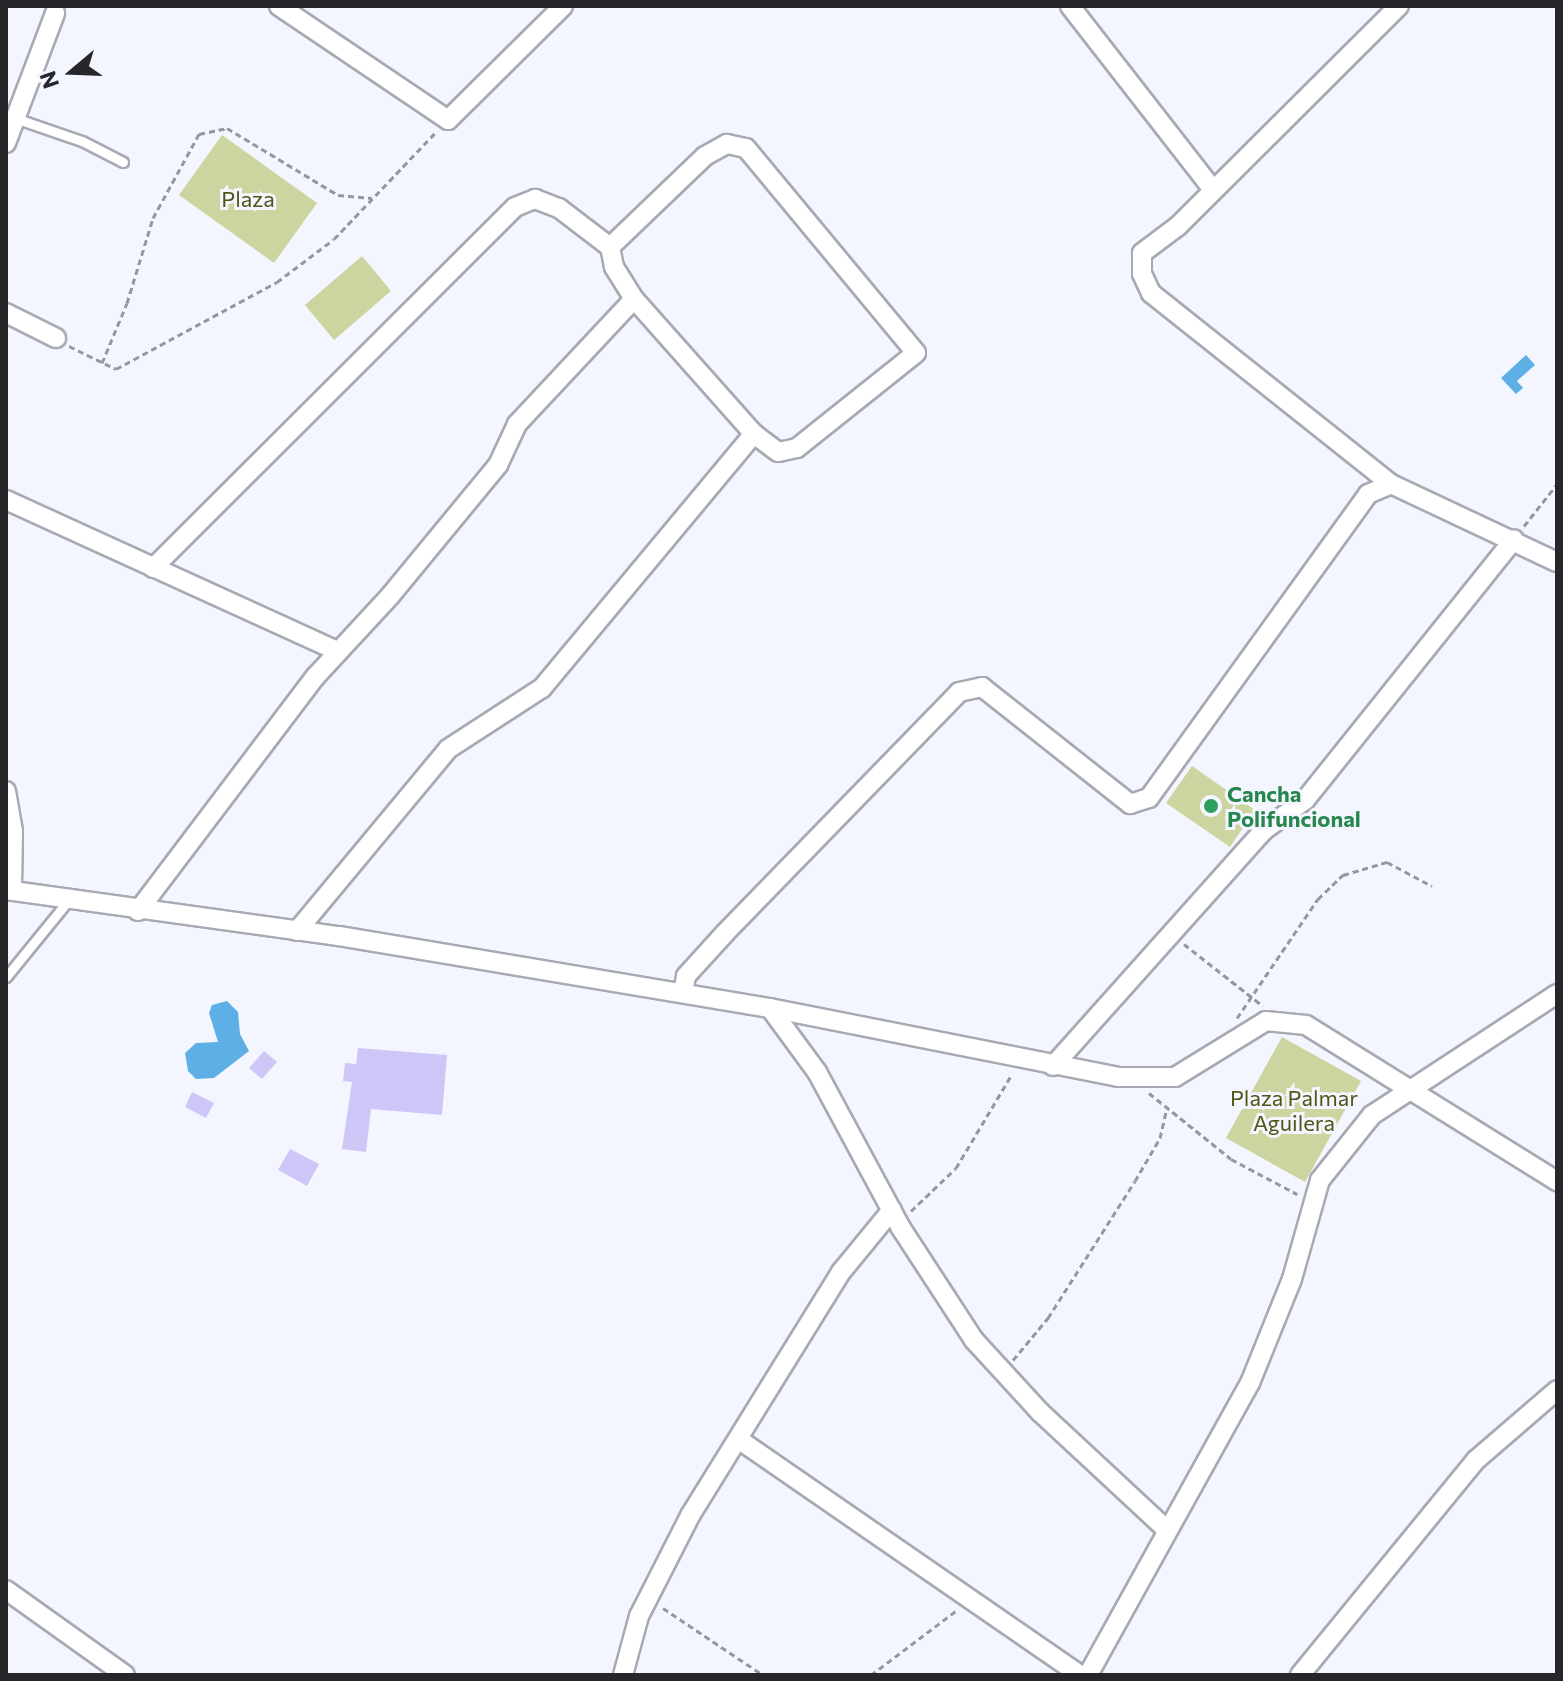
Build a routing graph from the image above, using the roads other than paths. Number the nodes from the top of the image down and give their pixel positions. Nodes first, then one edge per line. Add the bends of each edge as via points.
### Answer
1 (279, 6) edge
2 (563, 6) edge
3 (1070, 6) edge
4 (1399, 6) edge
5 (303, 12) edge
6 (55, 13) dead end
7 (10, 118) edge
8 (6, 143) edge
9 (123, 162) dead end
10 (1213, 190) junction
11 (610, 247) junction
12 (634, 299) junction
13 (6, 313) edge
14 (56, 338) road end
15 (754, 434) junction
16 (1391, 484) junction
17 (6, 500) edge
18 (1514, 539) junction
19 (1557, 562) edge
20 (153, 568) junction
21 (338, 651) junction
22 (6, 791) edge
23 (9, 891) edge
24 (67, 902) junction
25 (138, 911) junction
26 (297, 931) junction
27 (6, 977) edge
28 (683, 993) junction
29 (1557, 994) edge
30 (770, 1008) junction
31 (1053, 1066) junction
32 (1409, 1090) junction
33 (1557, 1181) edge
34 (892, 1210) junction
35 (1557, 1390) edge
36 (741, 1441) junction
37 (1167, 1530) junction
38 (6, 1590) edge
39 (125, 1675) edge
40 (623, 1675) edge
41 (1080, 1675) edge
42 (1088, 1675) edge
43 (1300, 1675) edge

1 - 5 street
2 - 5 street via 448,120
3 - 10 street
4 - 10 street
6 - 7 street
7 - 8 street
7 - 9 lane via 82,141
10 - 16 street via 1142,253 1142,274 1151,293
11 - 12 street via 614,267
11 - 15 street via 705,156 727,144 746,148 916,353 797,448 778,452
11 - 20 street via 559,208 535,199 515,207
12 - 15 street
12 - 21 street via 517,424 498,465
13 - 14 street
15 - 26 street via 542,688 448,749
16 - 18 street via 1453,517
16 - 28 street via 1368,494 1149,798 1130,804 982,687 959,692 726,932 686,976
17 - 20 street
18 - 19 street
18 - 31 street via 1305,800 1263,831
20 - 21 street
21 - 25 street
22 - 23 street via 13,831
23 - 24 street
24 - 25 street
24 - 27 lane
25 - 26 street
26 - 28 street
28 - 30 street
29 - 32 street
30 - 31 street
30 - 34 street via 817,1072
31 - 32 street via 1139,1079 1175,1077 1266,1021 1306,1025
32 - 33 street
32 - 37 street via 1372,1115 1320,1180 1250,1383
34 - 36 street via 841,1272
34 - 37 street via 974,1340
35 - 43 street via 1466,1471
36 - 40 street via 691,1514 649,1599
36 - 41 street
37 - 42 street
38 - 39 street

